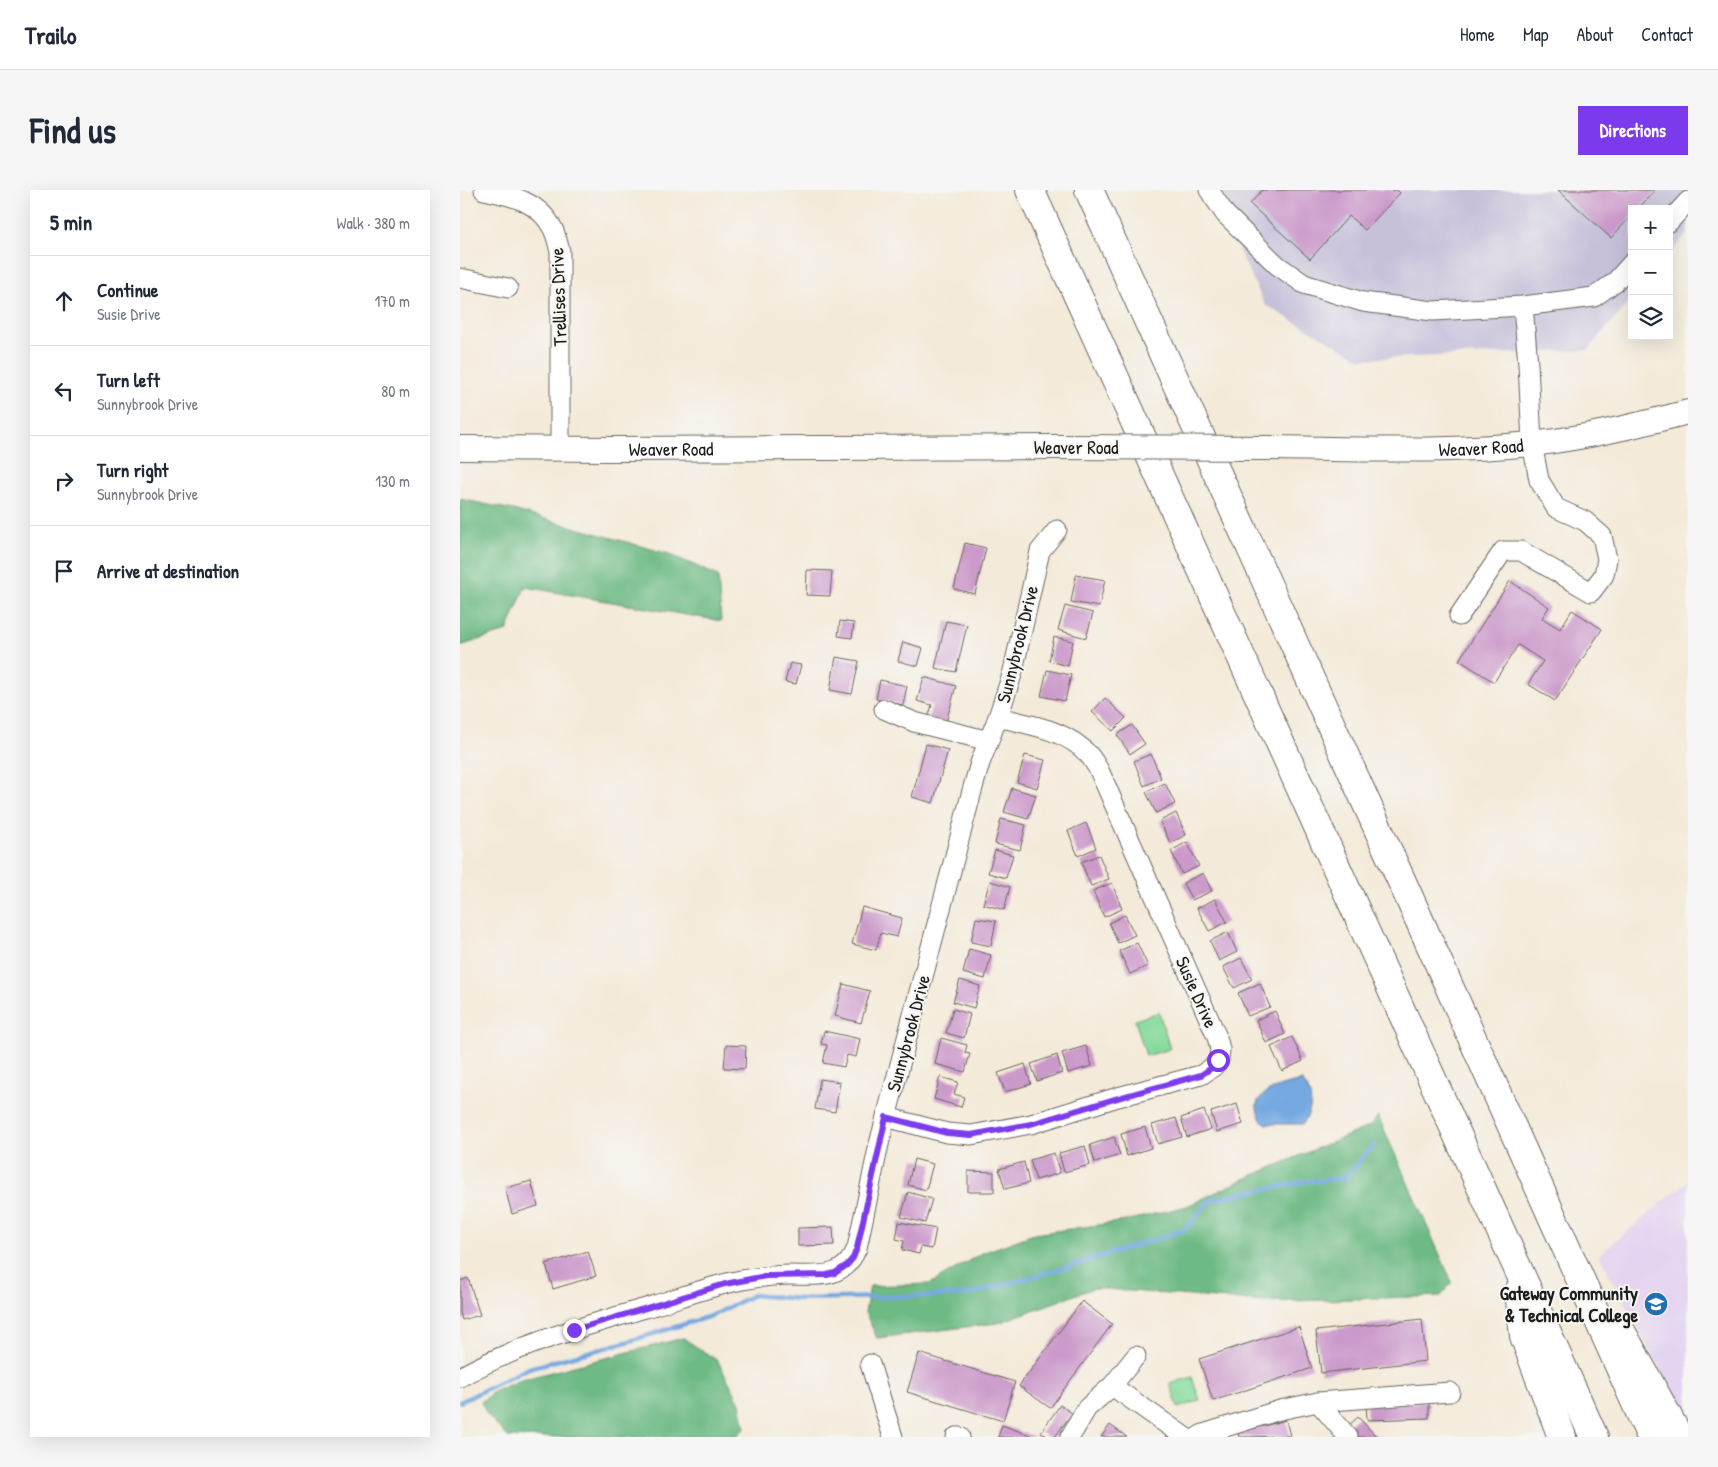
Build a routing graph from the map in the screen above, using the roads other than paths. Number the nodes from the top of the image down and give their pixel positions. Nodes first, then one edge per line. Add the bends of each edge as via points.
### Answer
1 (484, 190) edge
2 (1030, 190) edge
3 (1089, 190) edge
4 (1209, 190) edge
5 (1688, 201) edge
6 (1673, 218) edge
7 (1628, 267) edge
8 (460, 278) edge
9 (508, 288) dead end
10 (1523, 306) junction
11 (1688, 412) edge
12 (1532, 443) junction
13 (460, 448) edge
14 (560, 449) junction
15 (1057, 530) dead end
16 (1459, 616) dead end
17 (884, 709) dead end
18 (998, 718) junction
19 (989, 741) junction
20 (1490, 1078) junction
21 (886, 1117) junction
22 (1516, 1264) junction
23 (1136, 1356) dead end
24 (870, 1364) dead end
25 (460, 1377) edge
26 (1112, 1386) junction
27 (1450, 1392) dead end
28 (1318, 1402) junction
29 (893, 1437) edge
30 (956, 1437) edge
31 (960, 1437) edge
32 (1070, 1437) edge
33 (1185, 1437) edge
34 (1198, 1437) edge
35 (1348, 1437) edge
36 (1562, 1437) edge
37 (1594, 1437) edge
38 (1650, 1437) edge
39 (1679, 1437) edge

1 - 14 street, Trellises Drive via 526,201 539,210 553,229 560,252
2 - 22 highway
3 - 20 highway
4 - 10 street via 1224,214 1277,265 1304,284 1363,302 1433,311
5 - 6 street
7 - 10 street via 1594,297
8 - 9 street
10 - 12 street
11 - 12 main road, Weaver Road via 1584,436
12 - 14 main road, Weaver Road, bridge via 1419,449
12 - 16 street via 1539,480 1556,508 1585,521 1602,536 1607,559 1604,575 1591,592 1521,551 1503,551
13 - 14 main road, Weaver Road
15 - 18 street, Sunnybrook Drive via 1040,551 1020,643
17 - 19 street via 914,722
18 - 19 street, Sunnybrook Drive
18 - 21 street, Susie Drive via 1053,731 1082,748 1099,770 1217,1037 1218,1060 1201,1075 1031,1124 971,1135 947,1133
19 - 21 street, Sunnybrook Drive via 972,791
20 - 38 highway
20 - 39 highway
21 - 25 street, Sunnybrook Drive via 857,1248 853,1258 842,1269 827,1275 766,1276 725,1284 574,1330 495,1359
22 - 36 highway via 1524,1336
22 - 37 highway
23 - 26 street
24 - 29 street
26 - 32 street via 1087,1408
26 - 33 street
27 - 28 street
28 - 34 street via 1280,1410
28 - 35 street
30 - 31 street

